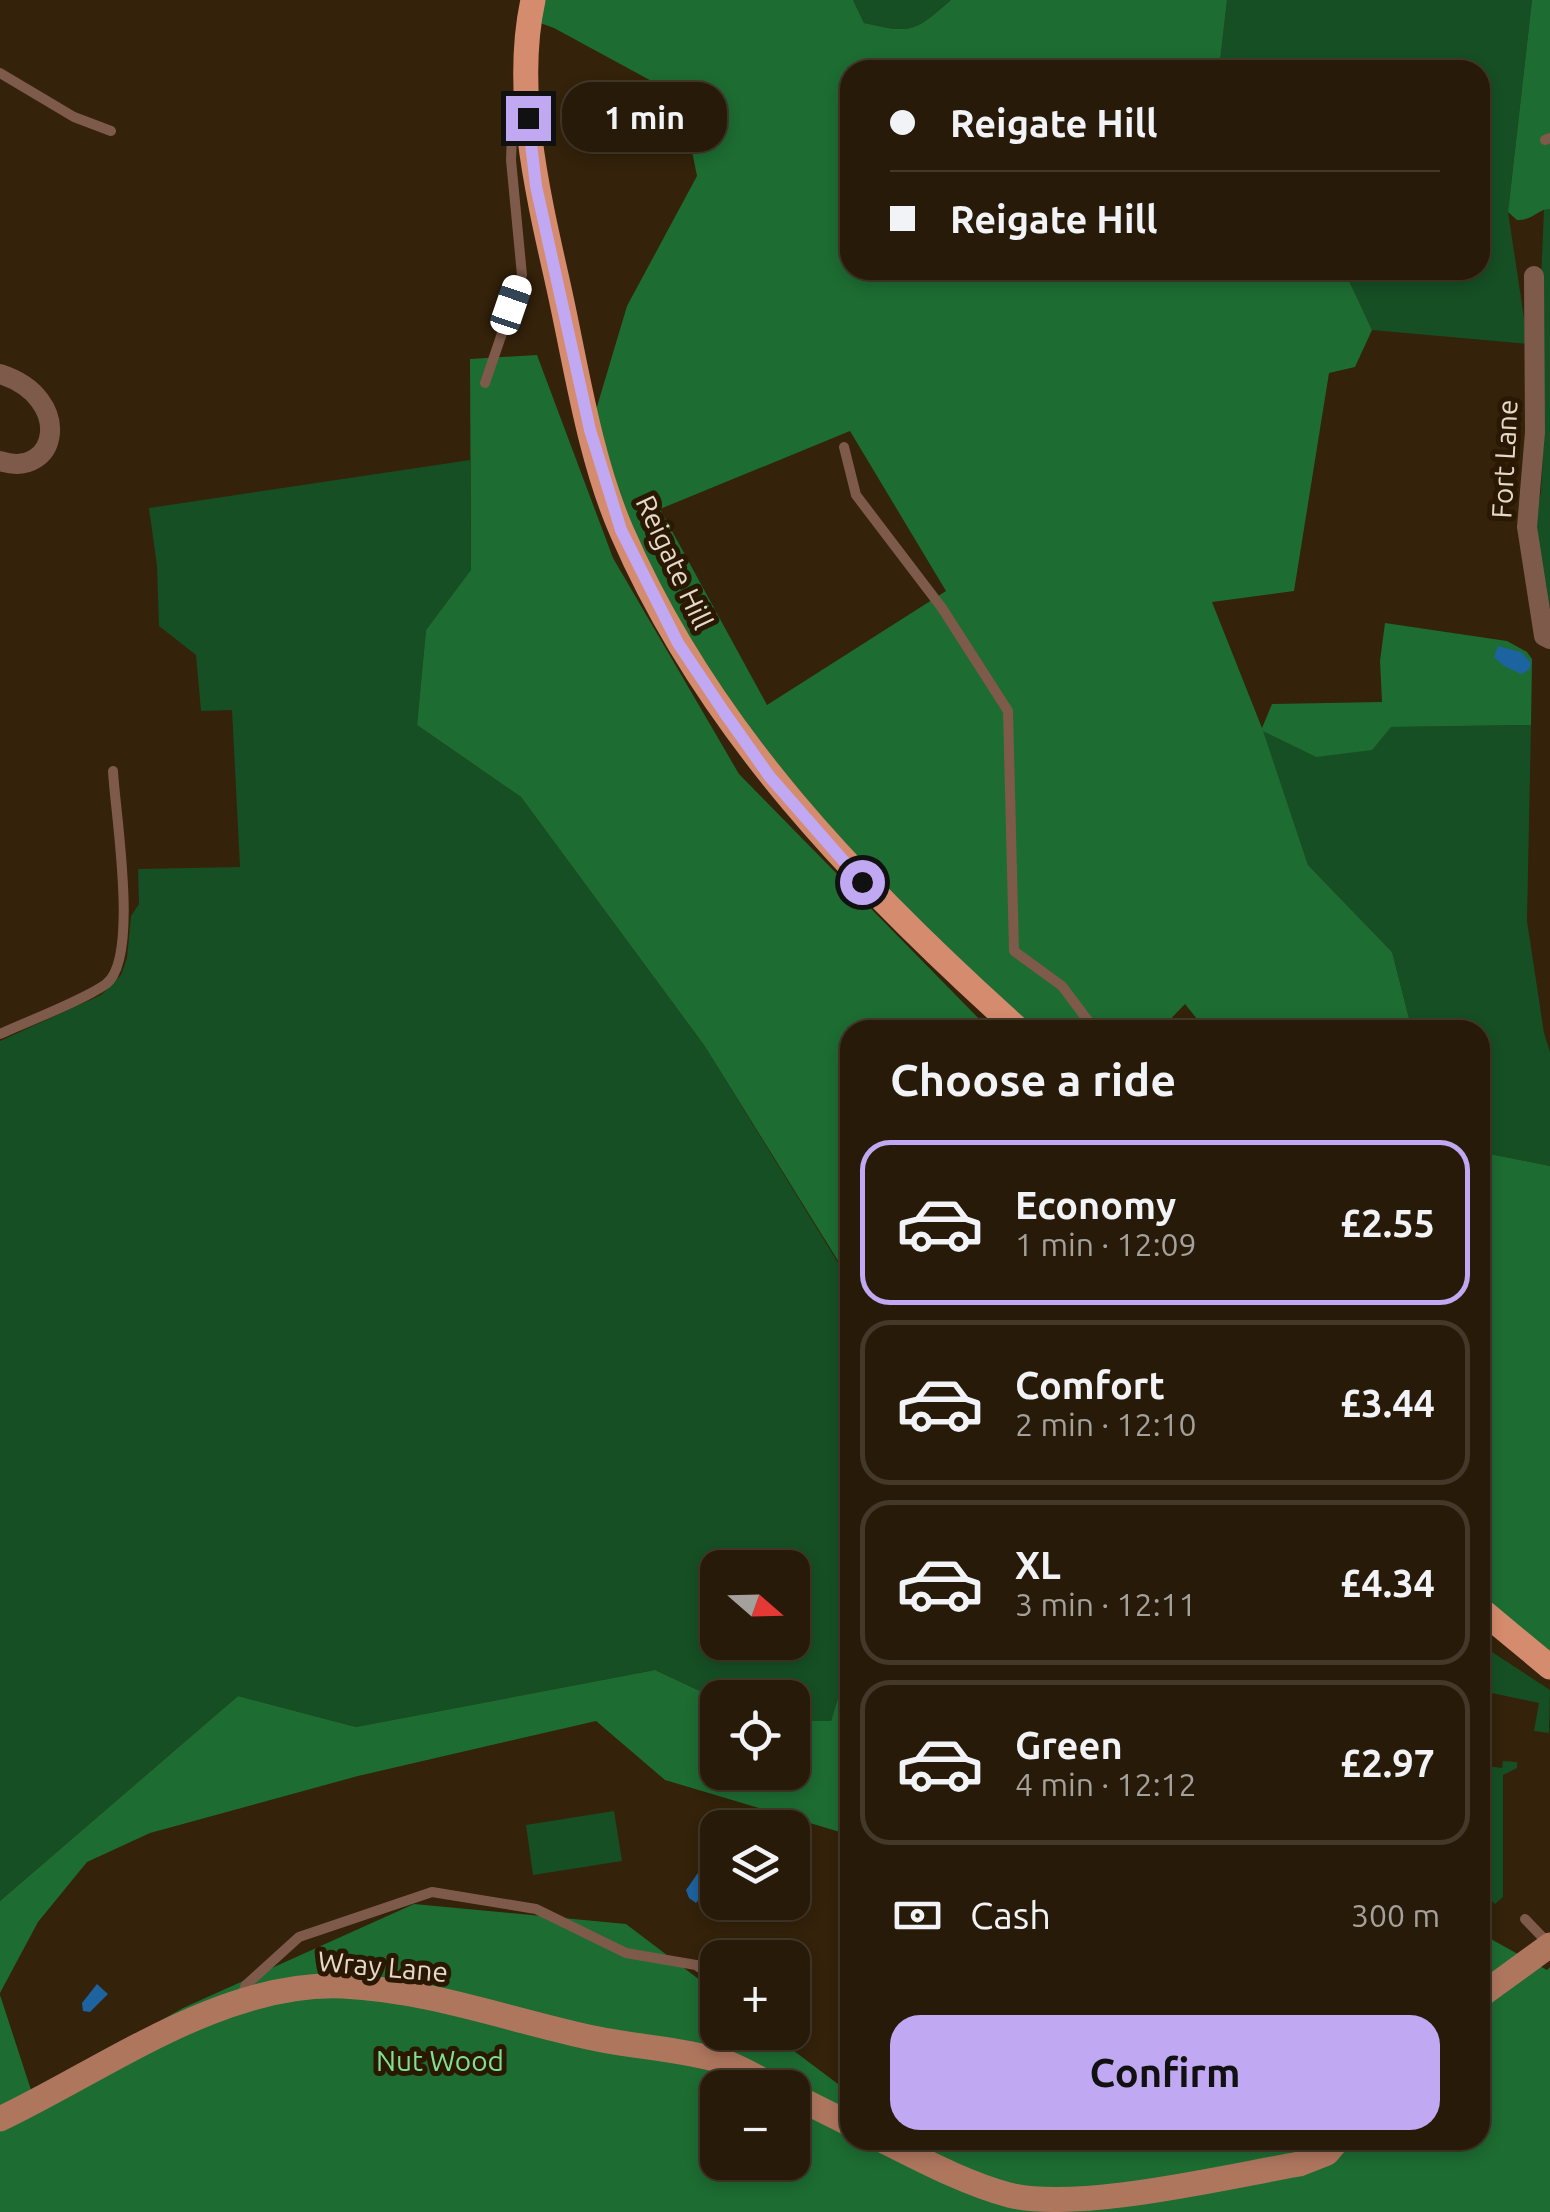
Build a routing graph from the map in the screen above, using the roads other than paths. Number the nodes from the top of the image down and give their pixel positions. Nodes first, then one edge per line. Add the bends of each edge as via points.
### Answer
1 (533, 0) edge
2 (0, 74) edge
3 (528, 118) junction
4 (112, 131) dead end
5 (1534, 276) dead end
6 (0, 374) edge
7 (485, 383) dead end
8 (844, 446) dead end
9 (0, 461) edge
10 (1550, 639) edge
11 (113, 771) dead end
12 (1008, 1020) edge
13 (1088, 1020) edge
14 (0, 1034) edge
15 (1490, 1617) edge
16 (1550, 1667) edge
17 (1525, 1919) dead end
18 (1550, 1945) edge
19 (700, 1968) edge
20 (1490, 1989) edge
21 (237, 2004) junction
22 (741, 2070) edge
23 (810, 2105) edge
24 (0, 2119) edge
25 (840, 2119) edge
26 (903, 2150) edge
27 (1328, 2150) edge

1 - 3 main road, Reigate Hill
2 - 4 lane
3 - 7 lane via 512,135 522,274
3 - 12 main road, Reigate Hill via 536,186 590,430 621,530 678,643 770,777 862,882
5 - 10 street, Fort Lane via 1528,527 1544,636
6 - 9 street via 37,394 51,421 50,437 33,460 20,466
8 - 13 lane via 856,495 942,608 1008,711 1014,951 1062,986
11 - 14 lane via 122,854 120,962 108,982
15 - 16 main road
17 - 18 lane
18 - 20 street
19 - 21 lane via 626,1953 536,1909 432,1892 299,1937 246,1985
21 - 22 street, Wray Lane via 306,1988 397,1992
21 - 24 street, Wray Lane via 152,2039
23 - 25 street
26 - 27 street via 1013,2196 1081,2198 1298,2164

